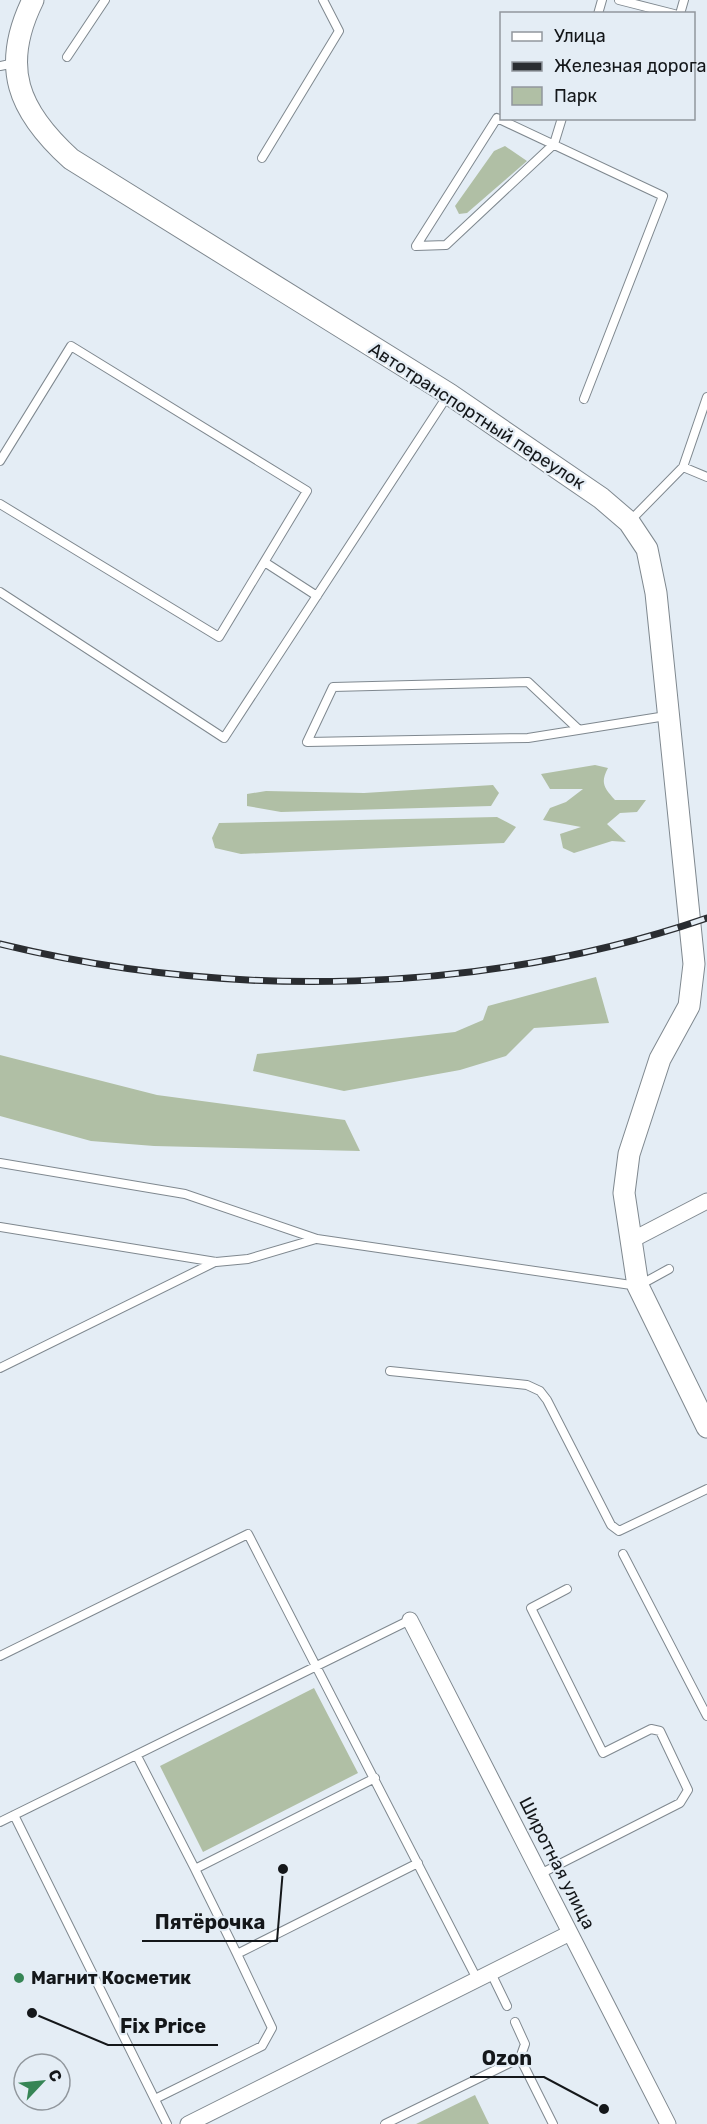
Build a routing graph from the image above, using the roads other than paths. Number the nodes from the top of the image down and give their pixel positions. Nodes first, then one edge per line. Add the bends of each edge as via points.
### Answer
1 (105, 0) edge
2 (323, 0) edge
3 (620, 0) edge
4 (29, 2) edge
5 (666, 12) edge
6 (67, 57) dead end
7 (5, 65) edge
8 (500, 119) edge
9 (501, 120) edge
10 (561, 120) edge
11 (554, 144) junction
12 (262, 158) dead end
13 (449, 394) junction
14 (707, 397) edge
15 (584, 399) dead end
16 (0, 461) edge
17 (682, 467) junction
18 (707, 477) edge
19 (0, 504) edge
20 (629, 522) junction
21 (266, 563) junction
22 (0, 592) edge
23 (317, 596) junction
24 (668, 716) junction
25 (578, 729) junction
26 (0, 1162) edge
27 (707, 1201) edge
28 (0, 1227) edge
29 (317, 1239) junction
30 (630, 1241) junction
31 (216, 1262) junction
32 (669, 1269) dead end
33 (638, 1286) junction
34 (0, 1368) edge
35 (390, 1371) dead end
36 (707, 1426) edge
37 (707, 1489) edge
38 (623, 1554) dead end
39 (567, 1589) dead end
40 (410, 1620) joint
41 (0, 1656) edge
42 (318, 1667) junction
43 (707, 1716) edge
44 (137, 1756) junction
45 (375, 1778) junction
46 (14, 1815) junction
47 (0, 1822) edge
48 (418, 1863) junction
49 (195, 1869) junction
50 (540, 1874) junction
51 (570, 1933) junction
52 (237, 1954) junction
53 (484, 1976) junction
54 (507, 2006) dead end
55 (515, 2022) dead end
56 (520, 2058) junction
57 (155, 2099) junction
58 (167, 2124) edge
59 (188, 2124) edge
60 (385, 2124) edge
61 (553, 2124) edge
62 (668, 2124) edge

1 - 6 lane
2 - 12 lane via 339,31
3 - 5 lane
4 - 7 main road
7 - 13 main road, Автотранспортный переулок via 24,107 44,135 71,159
8 - 11 lane via 497,118 416,246 446,245
9 - 11 lane
10 - 11 lane
11 - 15 lane via 663,196
13 - 20 main road, Автотранспортный переулок via 601,498
13 - 23 lane
14 - 17 lane
16 - 21 lane via 71,346 307,491
17 - 18 lane
17 - 20 lane
19 - 21 lane via 219,637
20 - 24 main road, Автотранспортный переулок via 647,549 656,593
21 - 23 lane
22 - 23 lane via 224,738
24 - 25 lane
24 - 30 main road, Автотранспортный переулок via 694,964 689,1006 660,1059 629,1154 624,1193
25 - 25 lane via 528,738 307,742 333,687 528,682
26 - 29 lane via 185,1194
27 - 30 street
28 - 31 lane
29 - 31 lane via 248,1259
29 - 33 lane
30 - 33 main road, Автотранспортный переулок
31 - 34 lane
32 - 33 lane
33 - 36 main road, Автотранспортный переулок
35 - 37 lane via 527,1385 540,1391 611,1525 619,1531
38 - 43 lane
39 - 50 lane via 531,1608 603,1753 651,1729 660,1731 688,1790 680,1803
40 - 42 lane
40 - 50 street, Широтная улица
41 - 42 lane via 248,1534
42 - 44 lane
42 - 45 lane
44 - 46 lane
44 - 49 lane
45 - 48 lane
45 - 49 lane
46 - 47 lane
46 - 57 lane
48 - 52 lane
48 - 53 lane
49 - 52 lane
50 - 51 street, Широтная улица
51 - 53 street
51 - 62 street, Широтная улица
52 - 57 lane via 272,2028 262,2046
53 - 54 lane
53 - 59 street
55 - 56 lane via 525,2044
56 - 60 lane
56 - 61 lane
57 - 58 lane

